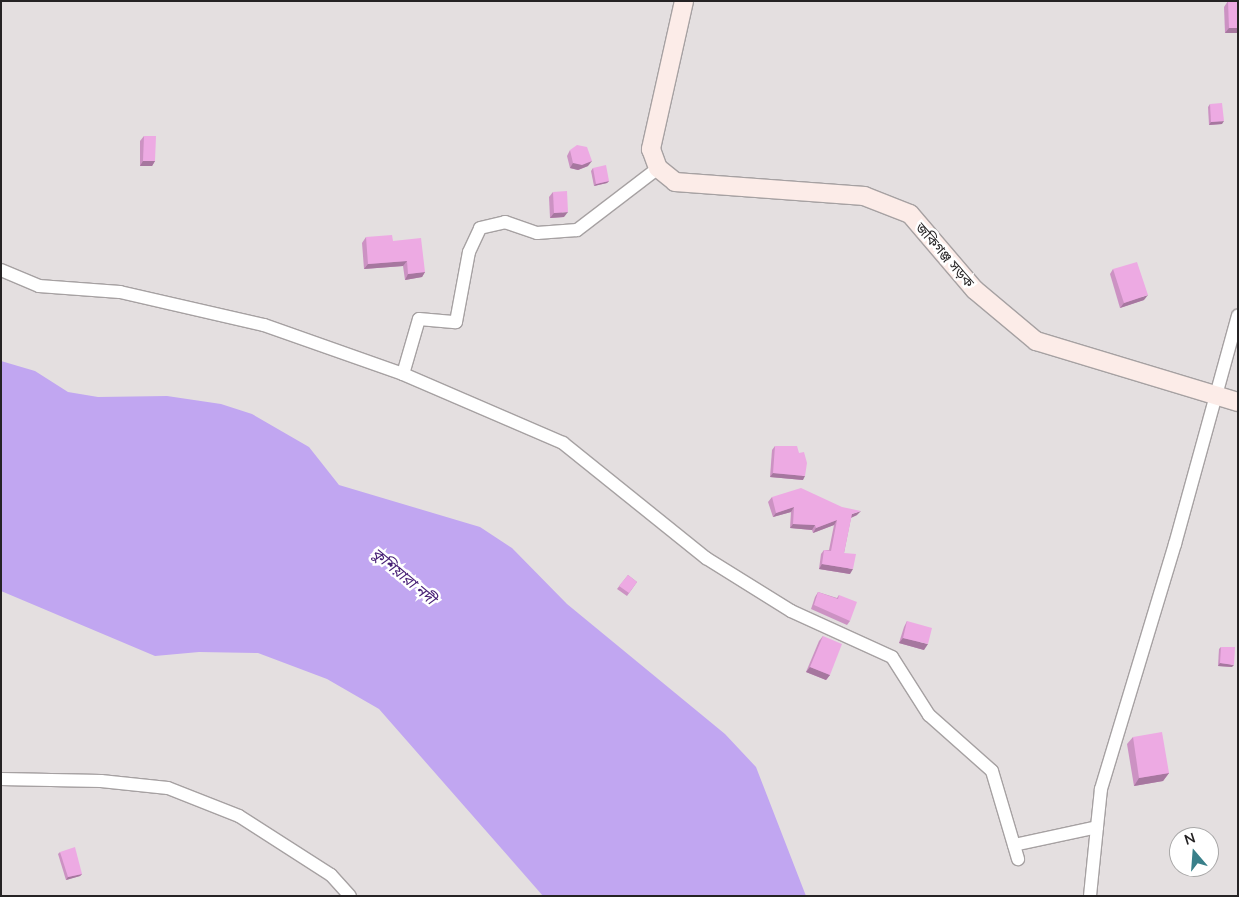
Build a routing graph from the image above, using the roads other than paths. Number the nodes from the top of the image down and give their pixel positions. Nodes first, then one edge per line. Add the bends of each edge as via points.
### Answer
1 (684, 1) edge
2 (658, 168) junction
3 (1, 270) edge
4 (1238, 316) edge
5 (403, 374) junction
6 (1214, 395) junction
7 (1238, 402) edge
8 (1, 779) edge
9 (1097, 827) junction
10 (1014, 845) junction
11 (1018, 859) dead end
12 (350, 896) edge
13 (1090, 896) edge

1 - 2 main road via 651,149
2 - 5 street via 576,230 537,233 505,222 480,228 469,252 456,322 418,319
2 - 6 main road, জকিগঞ্জ সড়ক via 676,182 864,196 910,214 975,290 1036,341
3 - 5 street via 40,286 120,292 264,325
4 - 6 street
5 - 10 street via 563,443 706,558 790,611 892,657 929,715 992,771
6 - 7 main road, জকিগঞ্জ সড়ক
6 - 9 street via 1175,544 1100,789
8 - 12 street via 101,781 168,788 239,816 332,875
9 - 10 street
9 - 13 street
10 - 11 street

